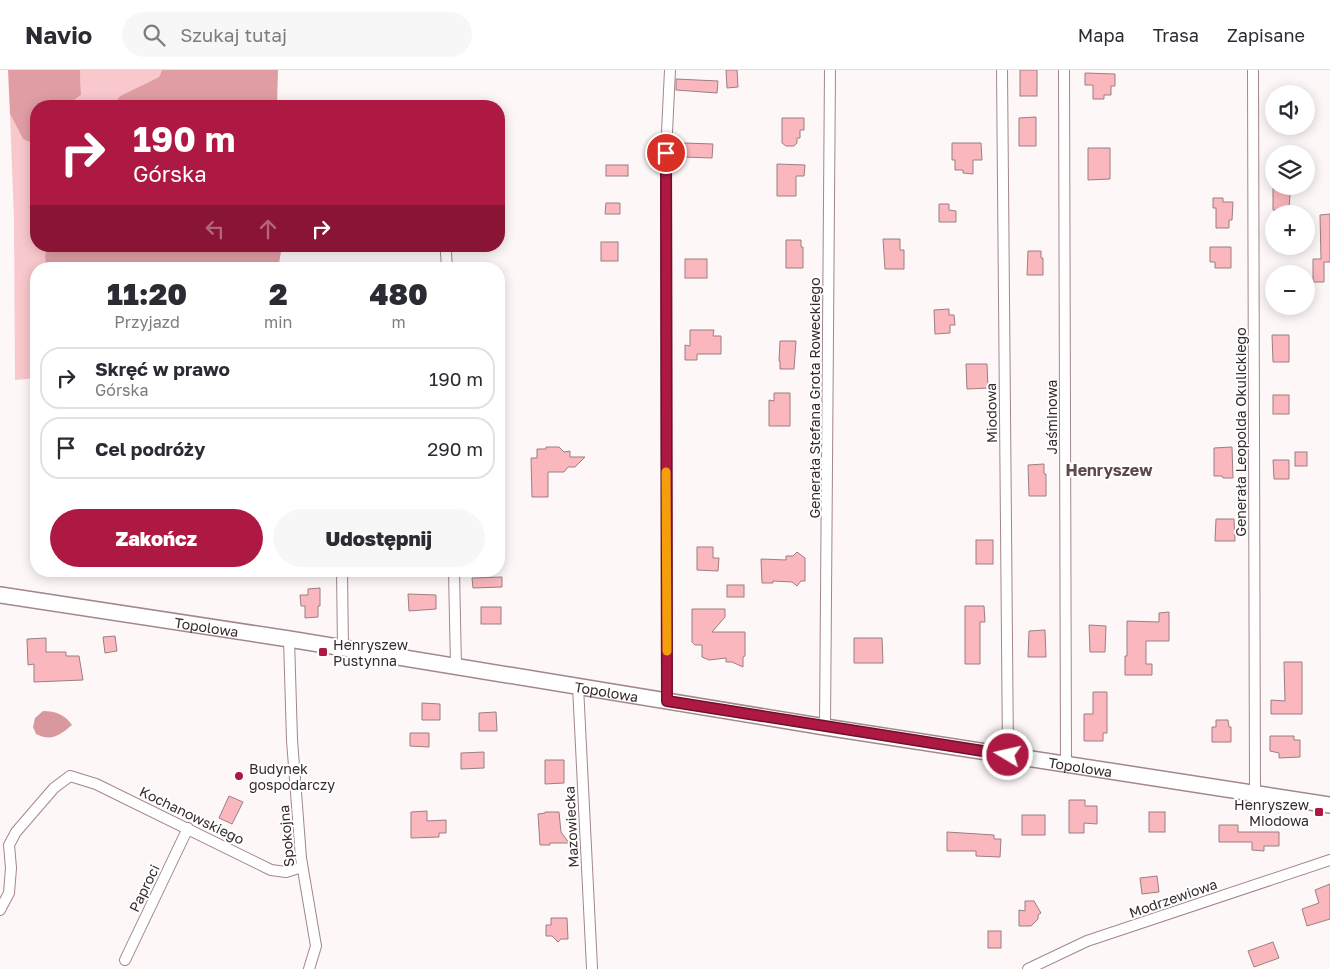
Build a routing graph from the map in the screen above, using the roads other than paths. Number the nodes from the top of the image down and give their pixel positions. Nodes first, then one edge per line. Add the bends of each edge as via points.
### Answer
1 (670, 70) edge
2 (830, 70) edge
3 (1002, 70) edge
4 (1064, 70) edge
5 (1253, 70) edge
6 (446, 252) dead end
7 (446, 262) edge
8 (342, 577) edge
9 (454, 577) edge
10 (0, 595) edge
11 (289, 639) junction
12 (343, 648) junction
13 (456, 667) junction
14 (578, 686) junction
15 (667, 701) junction
16 (825, 726) junction
17 (1008, 755) junction
18 (1066, 764) junction
19 (1255, 793) junction
20 (1330, 805) edge
21 (188, 828) junction
22 (1330, 860) edge
23 (302, 867) junction
24 (0, 910) edge
25 (125, 960) dead end
26 (592, 968) dead end
27 (309, 969) edge
28 (1028, 969) edge

1 - 15 street via 666,153
2 - 16 street, Generała Stefana Grota Roweckiego
3 - 17 street, Miodowa
4 - 18 street, Jaśminowa
5 - 19 street, Generała Leopolda Okulickiego
6 - 7 street
8 - 12 street
9 - 13 street
10 - 11 street, Topolowa
11 - 12 street, Topolowa
11 - 23 street, Spokojna via 292,740
12 - 13 street, Topolowa
13 - 14 street, Topolowa
14 - 15 street, Topolowa
14 - 26 street, Mazowiecka
15 - 16 street, Topolowa
16 - 17 street, Topolowa
17 - 18 street, Topolowa
18 - 19 street, Topolowa
19 - 20 street, Topolowa
21 - 23 street, Kochanowskiego via 271,870 286,872
21 - 24 street, Kochanowskiego via 96,784 70,776 54,788 16,832 10,845 9,893
21 - 25 street, Paproci
22 - 28 street, Modrzewiowa via 1087,942
23 - 27 street, Spokojna via 316,946

